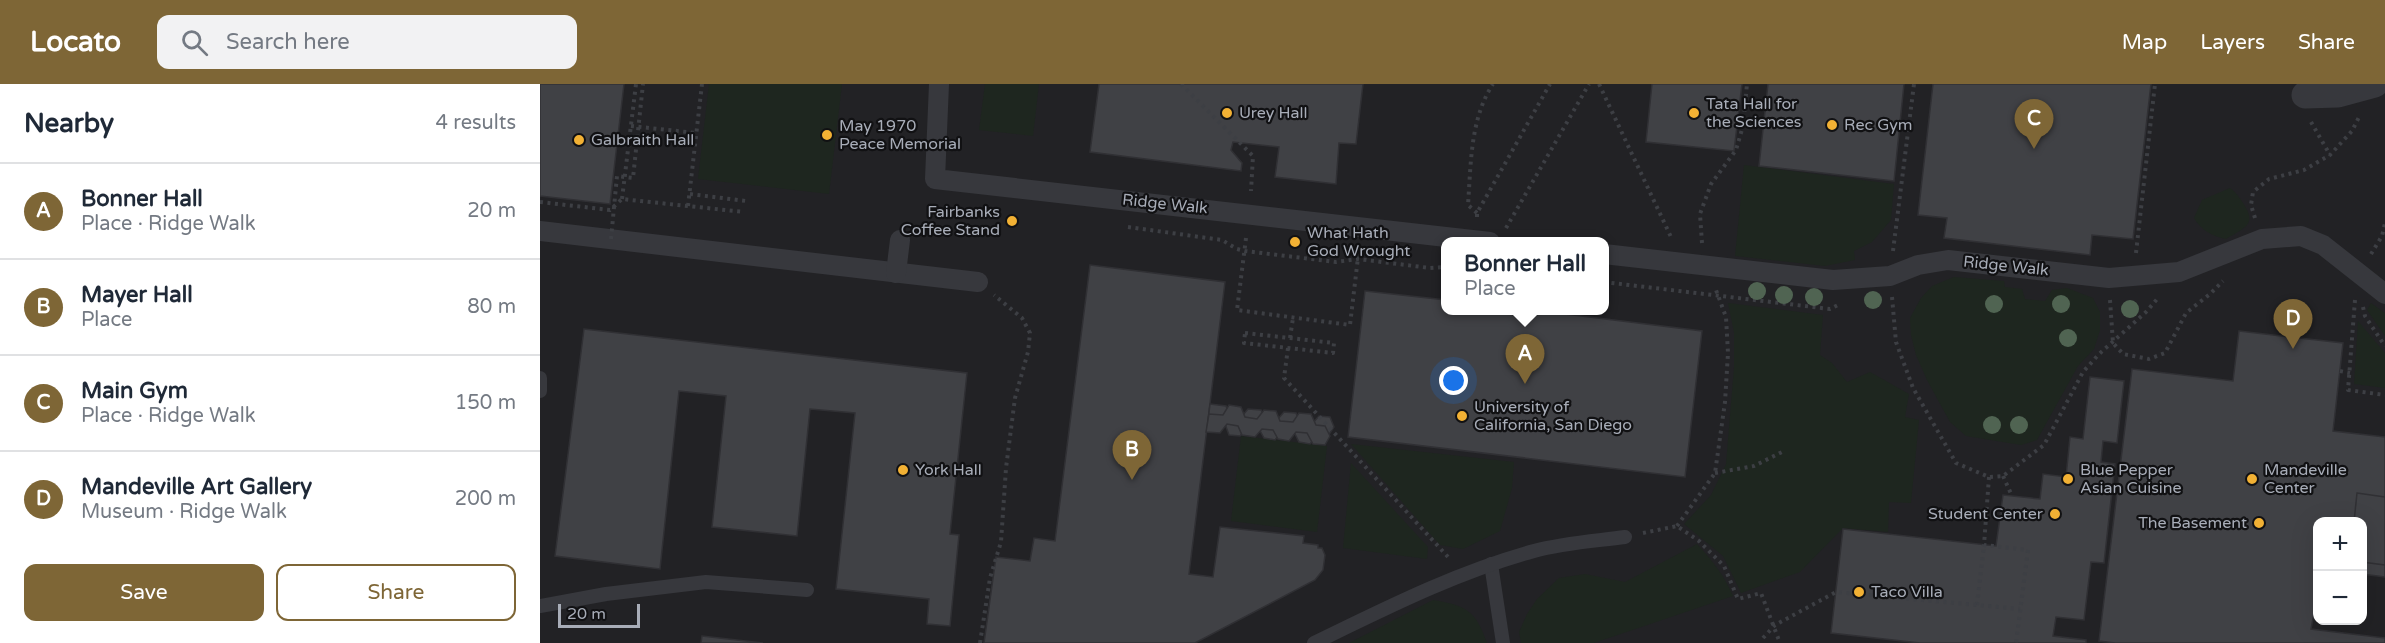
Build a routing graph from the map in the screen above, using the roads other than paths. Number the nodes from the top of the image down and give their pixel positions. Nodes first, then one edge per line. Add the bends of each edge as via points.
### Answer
1 (939, 84) edge
2 (2372, 86) edge
3 (2305, 95) road end
4 (540, 231) edge
5 (1479, 237) edge
6 (900, 240) dead end
7 (1609, 254) edge
8 (896, 273) junction
9 (978, 282) road end
10 (2385, 294) edge
11 (540, 378) edge
12 (540, 391) edge
13 (1625, 537) road end
14 (1491, 564) junction
15 (807, 590) dead end
16 (540, 606) edge
17 (1314, 643) edge
18 (1503, 643) edge

1 - 5 street, Ridge Walk via 935,179
2 - 3 street via 2338,94
4 - 8 street
6 - 8 street
7 - 10 street, Ridge Walk via 1833,280 1890,276 1918,265 1948,260 2109,278 2179,272 2262,239 2301,236 2323,245
8 - 9 street
11 - 12 lane
13 - 14 lane via 1537,550
14 - 17 lane via 1404,598
14 - 18 lane
15 - 16 lane via 706,582

